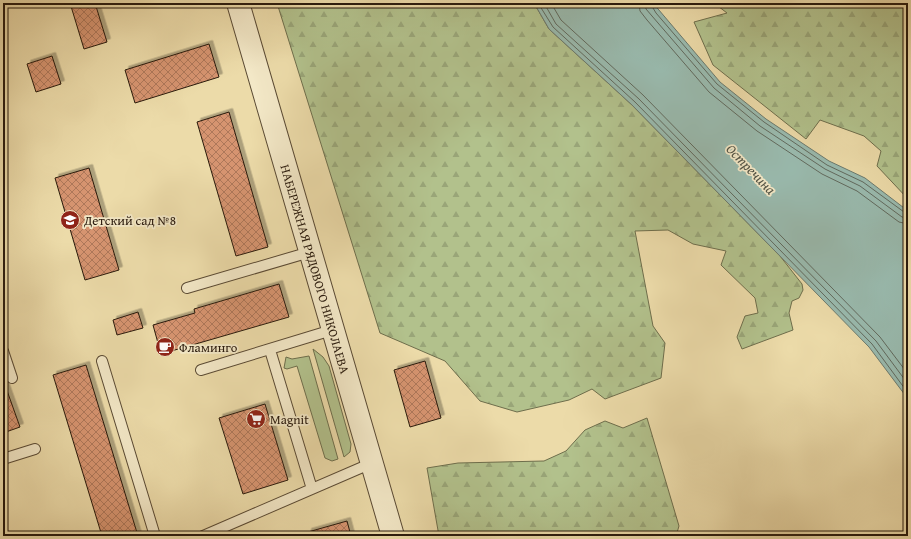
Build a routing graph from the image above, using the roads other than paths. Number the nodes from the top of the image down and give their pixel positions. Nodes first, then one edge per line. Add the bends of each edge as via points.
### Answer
1 (238, 3) edge
2 (310, 252) junction
3 (187, 288) dead end
4 (332, 330) junction
5 (3, 350) edge
6 (270, 350) junction
7 (102, 361) dead end
8 (201, 370) dead end
9 (8, 375) edge
10 (35, 449) dead end
11 (3, 459) edge
12 (372, 463) junction
13 (312, 489) junction
14 (155, 536) edge
15 (203, 536) edge
16 (393, 536) edge

1 - 2 street, НАБЕРЕЖНАЯ РЯДОВОГО НИКОЛАЕВА
2 - 3 lane
2 - 4 street, НАБЕРЕЖНАЯ РЯДОВОГО НИКОЛАЕВА
4 - 6 lane
4 - 12 street, НАБЕРЕЖНАЯ РЯДОВОГО НИКОЛАЕВА
5 - 9 lane
6 - 8 lane
6 - 13 lane
7 - 14 lane
10 - 11 lane
12 - 13 lane
12 - 16 street, НАБЕРЕЖНАЯ РЯДОВОГО НИКОЛАЕВА
13 - 15 lane

